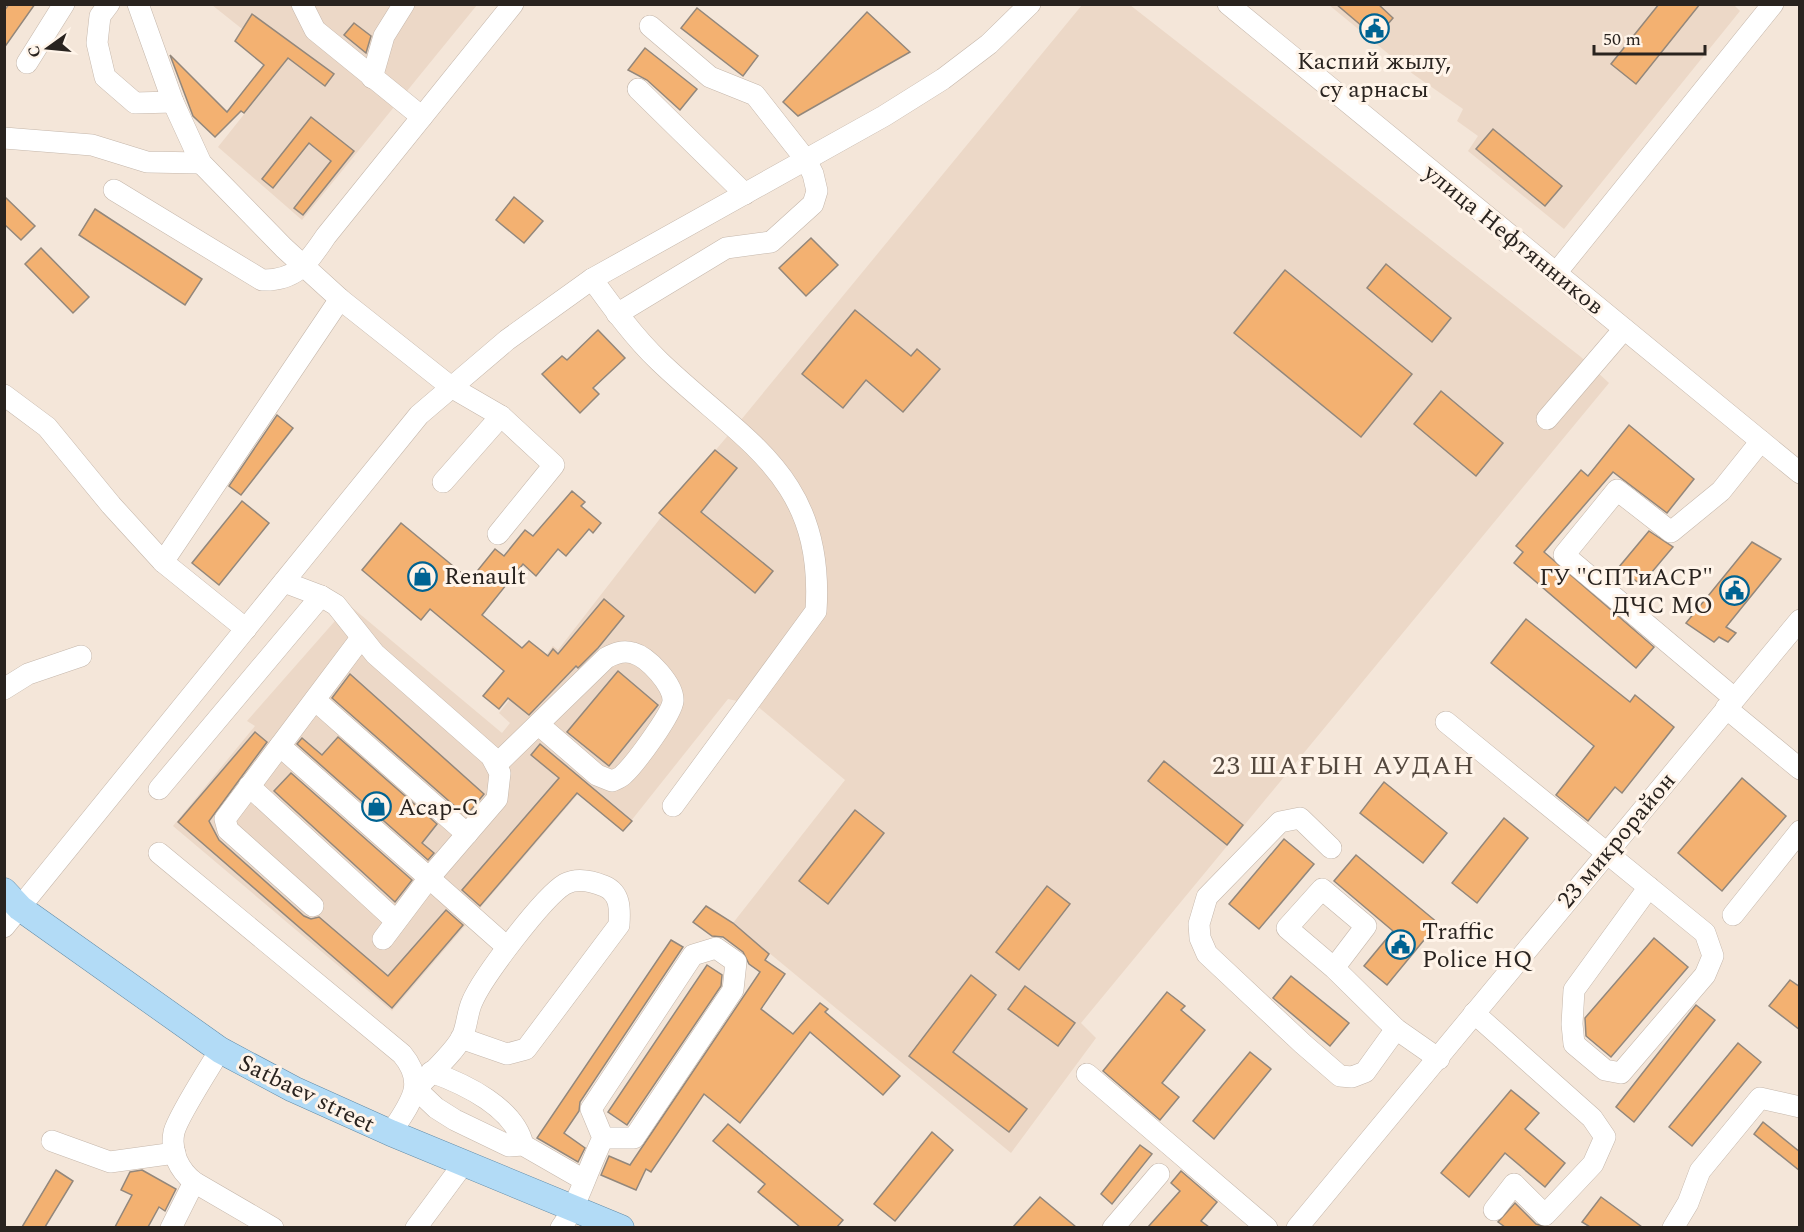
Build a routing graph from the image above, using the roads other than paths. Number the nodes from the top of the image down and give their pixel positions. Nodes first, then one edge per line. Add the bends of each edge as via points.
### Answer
1 (64, 4) edge
2 (109, 4) edge
3 (138, 4) edge
4 (150, 4) edge
5 (302, 4) edge
6 (404, 4) edge
7 (513, 4) edge
8 (1228, 4) edge
9 (1773, 4) edge
10 (1030, 5) edge
11 (650, 26) dead end
12 (148, 32) junction
13 (27, 63) dead end
14 (372, 78) junction
15 (638, 89) dead end
16 (173, 102) junction
17 (422, 117) junction
18 (4, 138) edge
19 (806, 160) junction
20 (201, 163) junction
21 (114, 190) dead end
22 (745, 194) junction
23 (304, 267) junction
24 (1556, 273) junction
25 (592, 279) junction
26 (340, 299) junction
27 (617, 314) junction
28 (1624, 329) junction
29 (451, 387) junction
30 (4, 395) edge
31 (501, 416) junction
32 (1547, 419) dead end
33 (1761, 441) junction
34 (1800, 473) edge
35 (443, 482) dead end
36 (498, 534) dead end
37 (163, 562) junction
38 (284, 582) junction
39 (321, 596) junction
40 (1800, 620) edge
41 (246, 629) junction
42 (362, 638) junction
43 (81, 656) dead end
44 (4, 689) edge
45 (315, 700) junction
46 (1730, 703) junction
47 (1446, 722) dead end
48 (538, 724) junction
49 (280, 746) junction
50 (497, 764) junction
51 (1800, 769) edge
52 (249, 786) junction
53 (159, 789) dead end
54 (673, 806) dead end
55 (1800, 831) edge
56 (467, 834) junction
57 (1331, 848) dead end
58 (159, 853) dead end
59 (1605, 853) junction
60 (429, 878) junction
61 (1649, 887) junction
62 (314, 906) dead end
63 (10, 909) edge
64 (1733, 915) dead end
65 (396, 921) junction
66 (383, 939) dead end
67 (507, 947) junction
68 (1334, 968) dead end
69 (1474, 1013) junction
70 (1396, 1029) junction
71 (461, 1038) junction
72 (220, 1050) junction
73 (1439, 1059) junction
74 (431, 1072) junction
75 (1087, 1074) dead end
76 (416, 1089) junction
77 (1797, 1101) edge
78 (391, 1133) junction
79 (603, 1138) junction
80 (52, 1141) dead end
81 (523, 1145) junction
82 (175, 1153) junction
83 (464, 1163) junction
84 (1159, 1174) dead end
85 (584, 1180) junction
86 (194, 1182) junction
87 (1494, 1210) dead end
88 (568, 1218) edge
89 (171, 1227) edge
90 (273, 1227) edge
91 (416, 1227) edge
92 (621, 1227) edge
93 (1113, 1227) edge
94 (1267, 1227) edge
95 (1297, 1227) edge
96 (1673, 1227) edge

1 - 13 street
2 - 16 street via 100,16 97,43 105,77 135,103
3 - 12 street
4 - 12 street
5 - 14 street via 315,30
6 - 14 street via 384,36
7 - 17 street
8 - 24 street, улица Нефтянников
9 - 24 street
10 - 19 street via 989,44 943,79
11 - 19 street via 710,76 755,95
12 - 16 street
14 - 17 street
15 - 22 street
16 - 20 street
17 - 23 street
18 - 20 street via 92,145 147,162
19 - 22 street
19 - 27 street via 817,191 813,204 771,242 726,248
20 - 23 street
21 - 23 street via 262,280 278,280
22 - 25 street
23 - 26 street
24 - 28 street, улица Нефтянников
25 - 27 street
25 - 29 street via 507,340
26 - 29 street
26 - 37 street
27 - 54 street via 658,361 736,426 785,478 810,533 818,575 816,611
28 - 32 street
28 - 33 street, улица Нефтянников
29 - 31 street
29 - 38 street via 419,415
30 - 37 street via 47,427
31 - 35 street
31 - 36 street via 554,465
33 - 34 street, улица Нефтянников
33 - 46 street via 1721,491 1671,532 1617,490 1564,555
37 - 41 street
38 - 39 street
38 - 41 street
39 - 42 street via 344,613
39 - 53 street
40 - 46 street, 23 микрорайон
41 - 63 street
42 - 45 street
42 - 50 street
43 - 44 street via 28,674
45 - 49 street
45 - 56 street
46 - 51 street
46 - 59 street, 23 микрорайон
47 - 59 street
48 - 48 street via 606,658 620,651 640,656 669,684 672,693 673,703 667,715 625,774 612,781 597,775
48 - 50 street
49 - 52 street
49 - 60 street
50 - 56 street via 501,784 496,799
52 - 62 street via 225,819 228,830
52 - 65 street
55 - 64 street
56 - 60 street
57 - 70 street via 1300,818 1280,822 1206,897 1199,924 1200,938 1208,954 1340,1076 1365,1072
58 - 76 street via 402,1054 414,1075
59 - 61 street
59 - 69 street, 23 микрорайон
60 - 65 street
60 - 67 street
61 - 61 street via 1574,990 1574,1044 1605,1070 1621,1073 1705,975 1713,956 1705,933
63 - 72 main road, Satbaev street
65 - 66 street
67 - 71 street via 472,1001
67 - 71 street via 566,884 580,880 595,882 617,897 621,907 619,925 526,1049 507,1054
68 - 70 street
69 - 73 street, 23 микрорайон
69 - 87 street via 1592,1118 1605,1137 1593,1164 1545,1215 1514,1184
70 - 73 street
71 - 74 street
72 - 78 main road, Satbaev street via 293,1089
72 - 82 street via 174,1131
73 - 95 street, 23 микрорайон
74 - 76 street
74 - 81 street via 452,1079 491,1103 520,1131
75 - 94 street
76 - 78 street
76 - 81 street via 455,1120 508,1146
77 - 96 street via 1760,1098 1700,1171 1688,1203
78 - 83 main road, Satbaev street
79 - 79 street via 591,1109 693,955 716,948 736,962 733,990 634,1138
79 - 85 street
80 - 82 street via 110,1162
81 - 85 street
82 - 86 street via 180,1168
83 - 88 main road, Satbaev street
83 - 91 street
84 - 93 street
85 - 88 street
86 - 89 street
86 - 90 street
88 - 92 main road, Satbaev street

